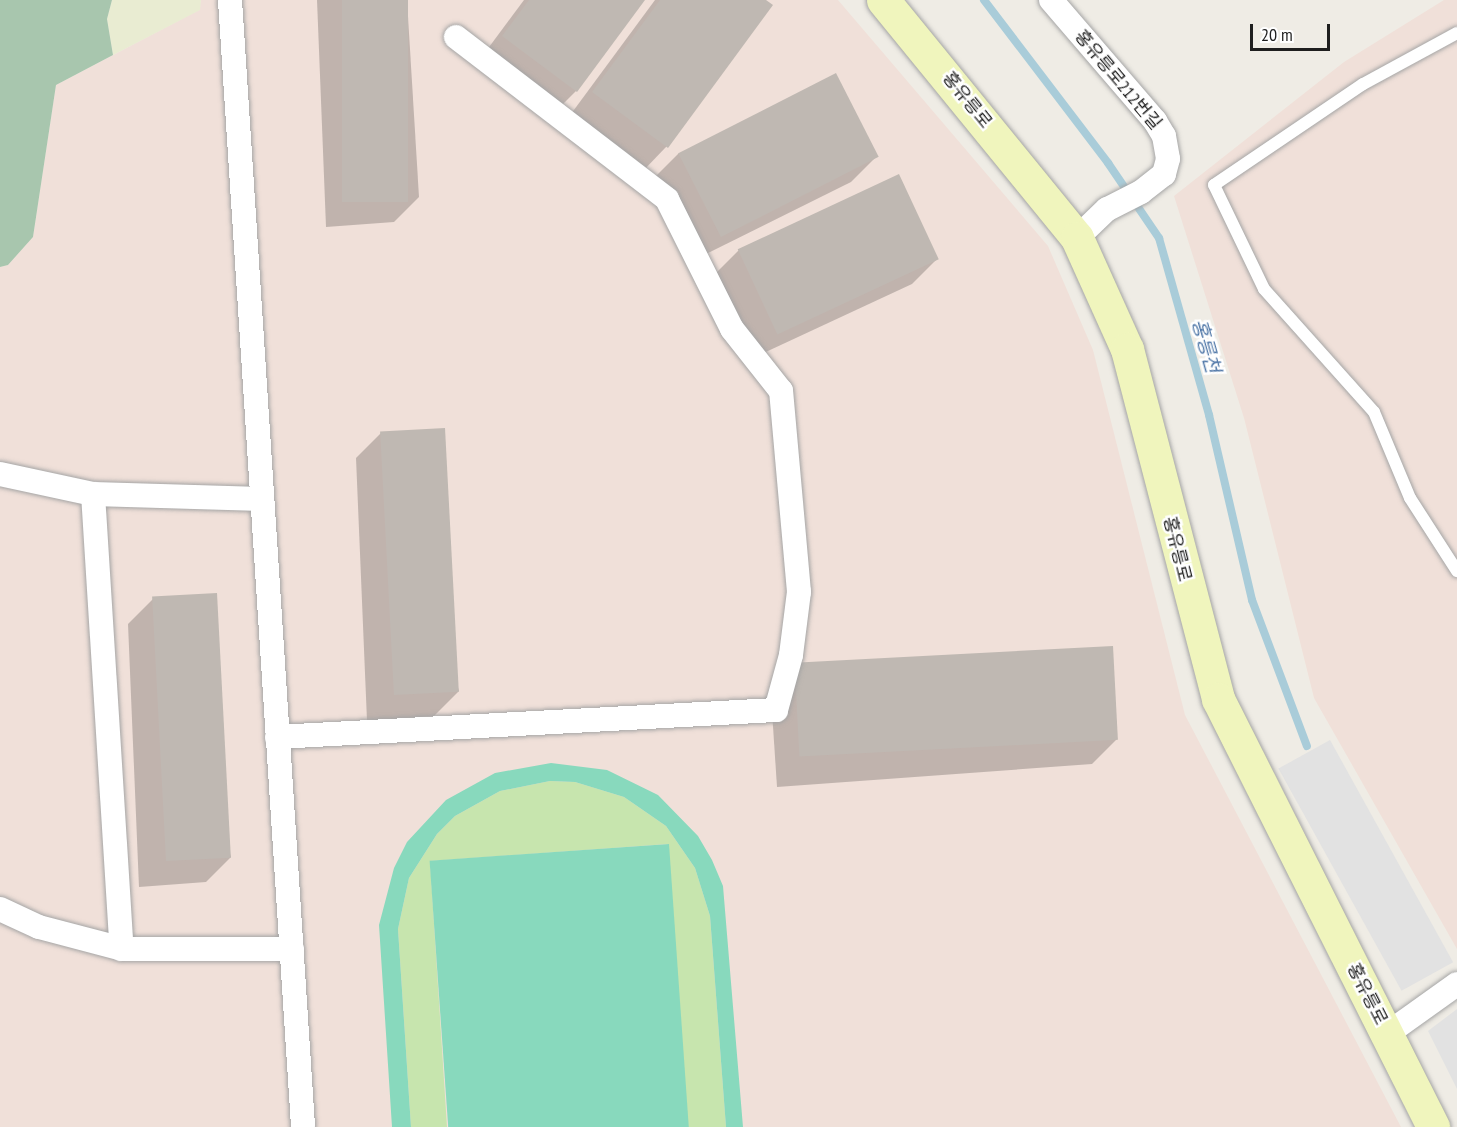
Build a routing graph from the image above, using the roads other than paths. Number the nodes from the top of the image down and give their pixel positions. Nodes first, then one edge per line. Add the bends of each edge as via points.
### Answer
1 (230, 0) edge
2 (883, 0) edge
3 (1051, 0) edge
4 (1457, 33) edge
5 (456, 37) dead end
6 (1077, 238) junction
7 (0, 474) edge
8 (93, 494) junction
9 (262, 499) junction
10 (1457, 571) edge
11 (277, 737) junction
12 (0, 909) edge
13 (122, 949) junction
14 (291, 949) junction
15 (1457, 984) edge
16 (1398, 1026) junction
17 (303, 1127) edge
18 (1433, 1127) edge

1 - 9 street
2 - 6 street, 홍유릉로
3 - 6 street, 홍유릉로212번길 via 1164,136 1164,174 1115,205
4 - 10 lane via 1363,84 1214,185 1264,289 1374,412 1410,498
5 - 11 street via 667,198 732,329 781,391 799,592 791,655 776,711
6 - 16 street, 홍유릉로 via 1127,349 1218,699
7 - 8 street
8 - 9 street
8 - 13 street
9 - 11 street
11 - 14 street
12 - 13 street via 39,927
13 - 14 street
14 - 17 street
15 - 16 street
16 - 18 street, 홍유릉로

